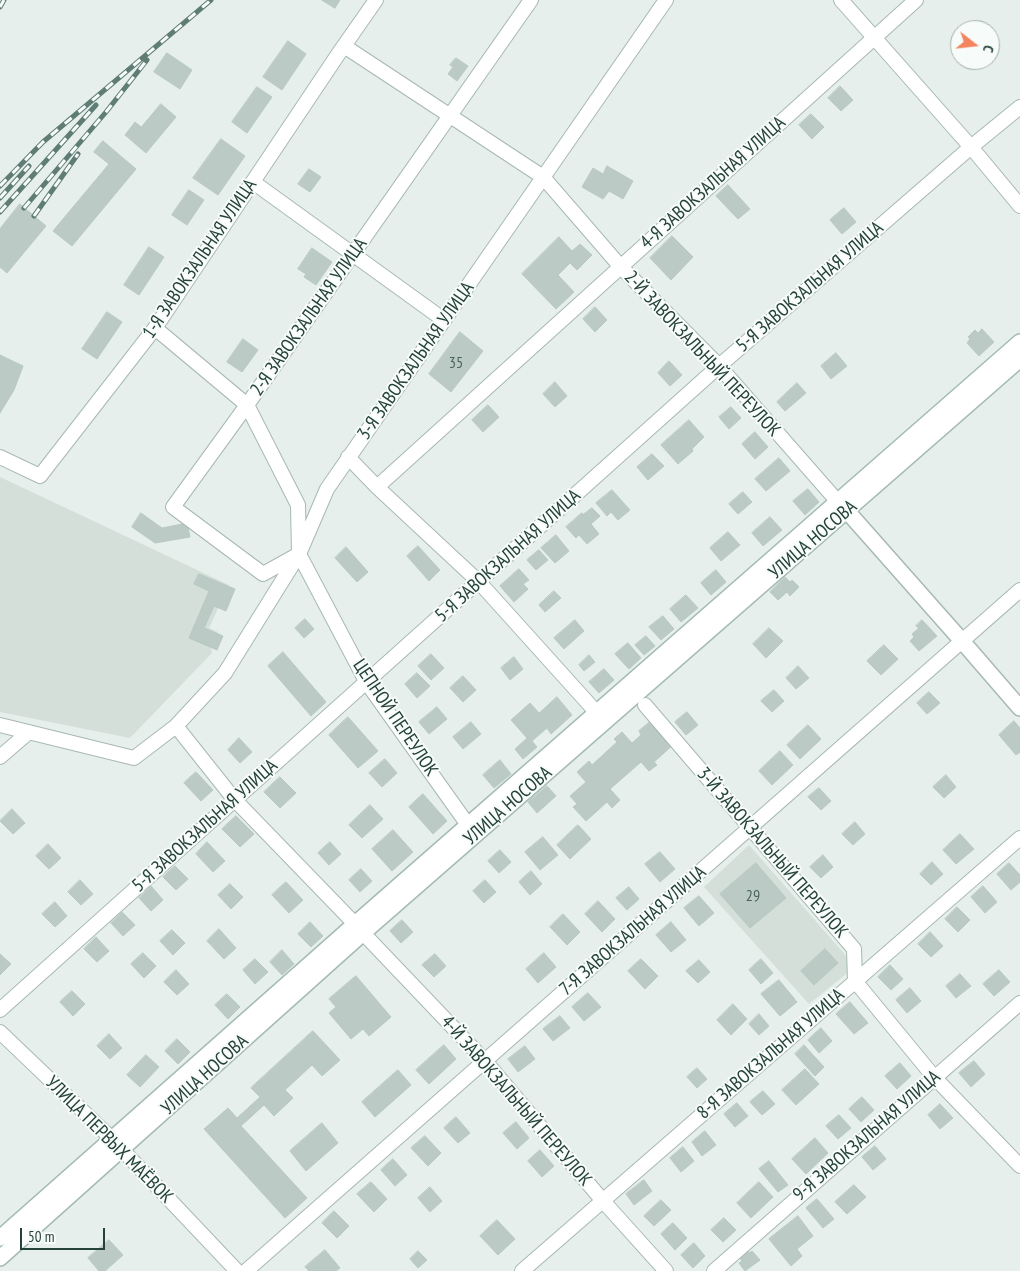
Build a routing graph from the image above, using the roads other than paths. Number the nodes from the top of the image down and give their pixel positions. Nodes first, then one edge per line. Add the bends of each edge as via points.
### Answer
1 (376, 0) edge
2 (531, 0) edge
3 (666, 0) edge
4 (841, 0) edge
5 (916, 0) edge
6 (875, 38) junction
7 (344, 46) junction
8 (1020, 107) edge
9 (450, 116) junction
10 (971, 147) junction
11 (543, 177) junction
12 (253, 182) junction
13 (1020, 206) edge
14 (353, 254) junction
15 (620, 266) junction
16 (444, 320) junction
17 (155, 328) junction
18 (1020, 342) edge
19 (1020, 359) edge
20 (719, 366) junction
21 (247, 405) junction
22 (0, 457) edge
23 (348, 458) junction
24 (377, 487) junction
25 (842, 507) junction
26 (299, 554) junction
27 (479, 582) junction
28 (1020, 590) edge
29 (962, 640) junction
30 (367, 683) junction
31 (644, 705) dead end
32 (1020, 708) edge
33 (601, 718) junction
34 (0, 725) edge
35 (176, 726) junction
36 (29, 732) junction
37 (0, 758) edge
38 (234, 799) junction
39 (750, 827) junction
40 (472, 830) junction
41 (1020, 838) edge
42 (359, 929) junction
43 (855, 981) junction
44 (1020, 1003) edge
45 (0, 1010) edge
46 (0, 1032) edge
47 (485, 1061) junction
48 (934, 1077) junction
49 (117, 1145) junction
50 (1020, 1166) edge
51 (603, 1200) junction
52 (0, 1238) edge
53 (0, 1258) edge
54 (237, 1271) edge
55 (246, 1271) edge
56 (522, 1271) edge
57 (666, 1271) edge
58 (714, 1271) edge

1 - 7 street, 1-Я ЗАВОКЗАЛЬНАЯ УЛИЦА
2 - 9 street, 2-Я ЗАВОКЗАЛЬНАЯ УЛИЦА
3 - 11 street, 3-Я ЗАВОКЗАЛЬНАЯ УЛИЦА
4 - 6 street
5 - 6 street, 4-Я ЗАВОКЗАЛЬНАЯ УЛИЦА
6 - 10 street
6 - 15 street, 4-Я ЗАВОКЗАЛЬНАЯ УЛИЦА
7 - 9 street, 2-Й ЗАВОКЗАЛЬНЫЙ ПЕРЕУЛОК
7 - 12 street, 1-Я ЗАВОКЗАЛЬНАЯ УЛИЦА
8 - 10 street, 5-Я ЗАВОКЗАЛЬНАЯ УЛИЦА
9 - 11 street, 2-Й ЗАВОКЗАЛЬНЫЙ ПЕРЕУЛОК
9 - 14 street, 2-Я ЗАВОКЗАЛЬНАЯ УЛИЦА
10 - 13 street
10 - 20 street, 5-Я ЗАВОКЗАЛЬНАЯ УЛИЦА
11 - 15 street, 2-Й ЗАВОКЗАЛЬНЫЙ ПЕРЕУЛОК
11 - 16 street, 3-Я ЗАВОКЗАЛЬНАЯ УЛИЦА
12 - 14 street
12 - 17 street, 1-Я ЗАВОКЗАЛЬНАЯ УЛИЦА
14 - 16 street
14 - 21 street, 2-Я ЗАВОКЗАЛЬНАЯ УЛИЦА
15 - 20 street, 2-Й ЗАВОКЗАЛЬНЫЙ ПЕРЕУЛОК
15 - 24 street, 4-Я ЗАВОКЗАЛЬНАЯ УЛИЦА
16 - 23 street, 3-Я ЗАВОКЗАЛЬНАЯ УЛИЦА
17 - 21 street
17 - 22 street, 1-Я ЗАВОКЗАЛЬНАЯ УЛИЦА via 40,476
18 - 25 main road, УЛИЦА НОСОВА
19 - 25 main road, УЛИЦА НОСОВА
20 - 25 street, 2-Й ЗАВОКЗАЛЬНЫЙ ПЕРЕУЛОК
20 - 27 street, 5-Я ЗАВОКЗАЛЬНАЯ УЛИЦА
21 - 26 street via 298,505
21 - 26 street, 2-Я ЗАВОКЗАЛЬНАЯ УЛИЦА via 173,507 263,574
23 - 24 street
23 - 26 street, 3-Я ЗАВОКЗАЛЬНАЯ УЛИЦА via 327,489
24 - 27 street
25 - 29 main road, 2-Й ЗАВОКЗАЛЬНЫЙ ПЕРЕУЛОК
25 - 33 main road, УЛИЦА НОСОВА
26 - 30 street, ЦЕПНОЙ ПЕРЕУЛОК
26 - 35 street, 3-Я ЗАВОКЗАЛЬНАЯ УЛИЦА via 225,673
27 - 30 street, 5-Я ЗАВОКЗАЛЬНАЯ УЛИЦА
27 - 33 street
28 - 29 street, 7-Я ЗАВОКЗАЛЬНАЯ УЛИЦА
29 - 32 main road, 2-Й ЗАВОКЗАЛЬНЫЙ ПЕРЕУЛОК
29 - 39 street, 7-Я ЗАВОКЗАЛЬНАЯ УЛИЦА
30 - 38 street, 5-Я ЗАВОКЗАЛЬНАЯ УЛИЦА
30 - 40 street, ЦЕПНОЙ ПЕРЕУЛОК
31 - 39 street, 3-Й ЗАВОКЗАЛЬНЫЙ ПЕРЕУЛОК
33 - 40 main road, УЛИЦА НОСОВА
34 - 36 street
35 - 36 street, 3-Я ЗАВОКЗАЛЬНАЯ УЛИЦА via 134,758
35 - 38 street, 4-Й ЗАВОКЗАЛЬНЫЙ ПЕРЕУЛОК
36 - 37 street
38 - 42 street, 4-Й ЗАВОКЗАЛЬНЫЙ ПЕРЕУЛОК
38 - 45 street, 5-Я ЗАВОКЗАЛЬНАЯ УЛИЦА
39 - 43 street, 3-Й ЗАВОКЗАЛЬНЫЙ ПЕРЕУЛОК via 854,949
39 - 47 street, 7-Я ЗАВОКЗАЛЬНАЯ УЛИЦА
40 - 42 main road, УЛИЦА НОСОВА
41 - 43 street, 8-Я ЗАВОКЗАЛЬНАЯ УЛИЦА
42 - 47 street, 4-Й ЗАВОКЗАЛЬНЫЙ ПЕРЕУЛОК
42 - 49 main road, УЛИЦА НОСОВА
43 - 48 street
43 - 51 street, 8-Я ЗАВОКЗАЛЬНАЯ УЛИЦА
44 - 48 street, 9-Я ЗАВОКЗАЛЬНАЯ УЛИЦА
46 - 49 street, УЛИЦА ПЕРВЫХ МАЁВОК
47 - 51 street, 4-Й ЗАВОКЗАЛЬНЫЙ ПЕРЕУЛОК
47 - 55 street, 7-Я ЗАВОКЗАЛЬНАЯ УЛИЦА
48 - 50 street
48 - 58 street, 9-Я ЗАВОКЗАЛЬНАЯ УЛИЦА
49 - 52 main road, УЛИЦА НОСОВА
49 - 53 main road, УЛИЦА НОСОВА
49 - 54 street, УЛИЦА ПЕРВЫХ МАЁВОК
51 - 56 street, 8-Я ЗАВОКЗАЛЬНАЯ УЛИЦА
51 - 57 street, 4-Й ЗАВОКЗАЛЬНЫЙ ПЕРЕУЛОК

